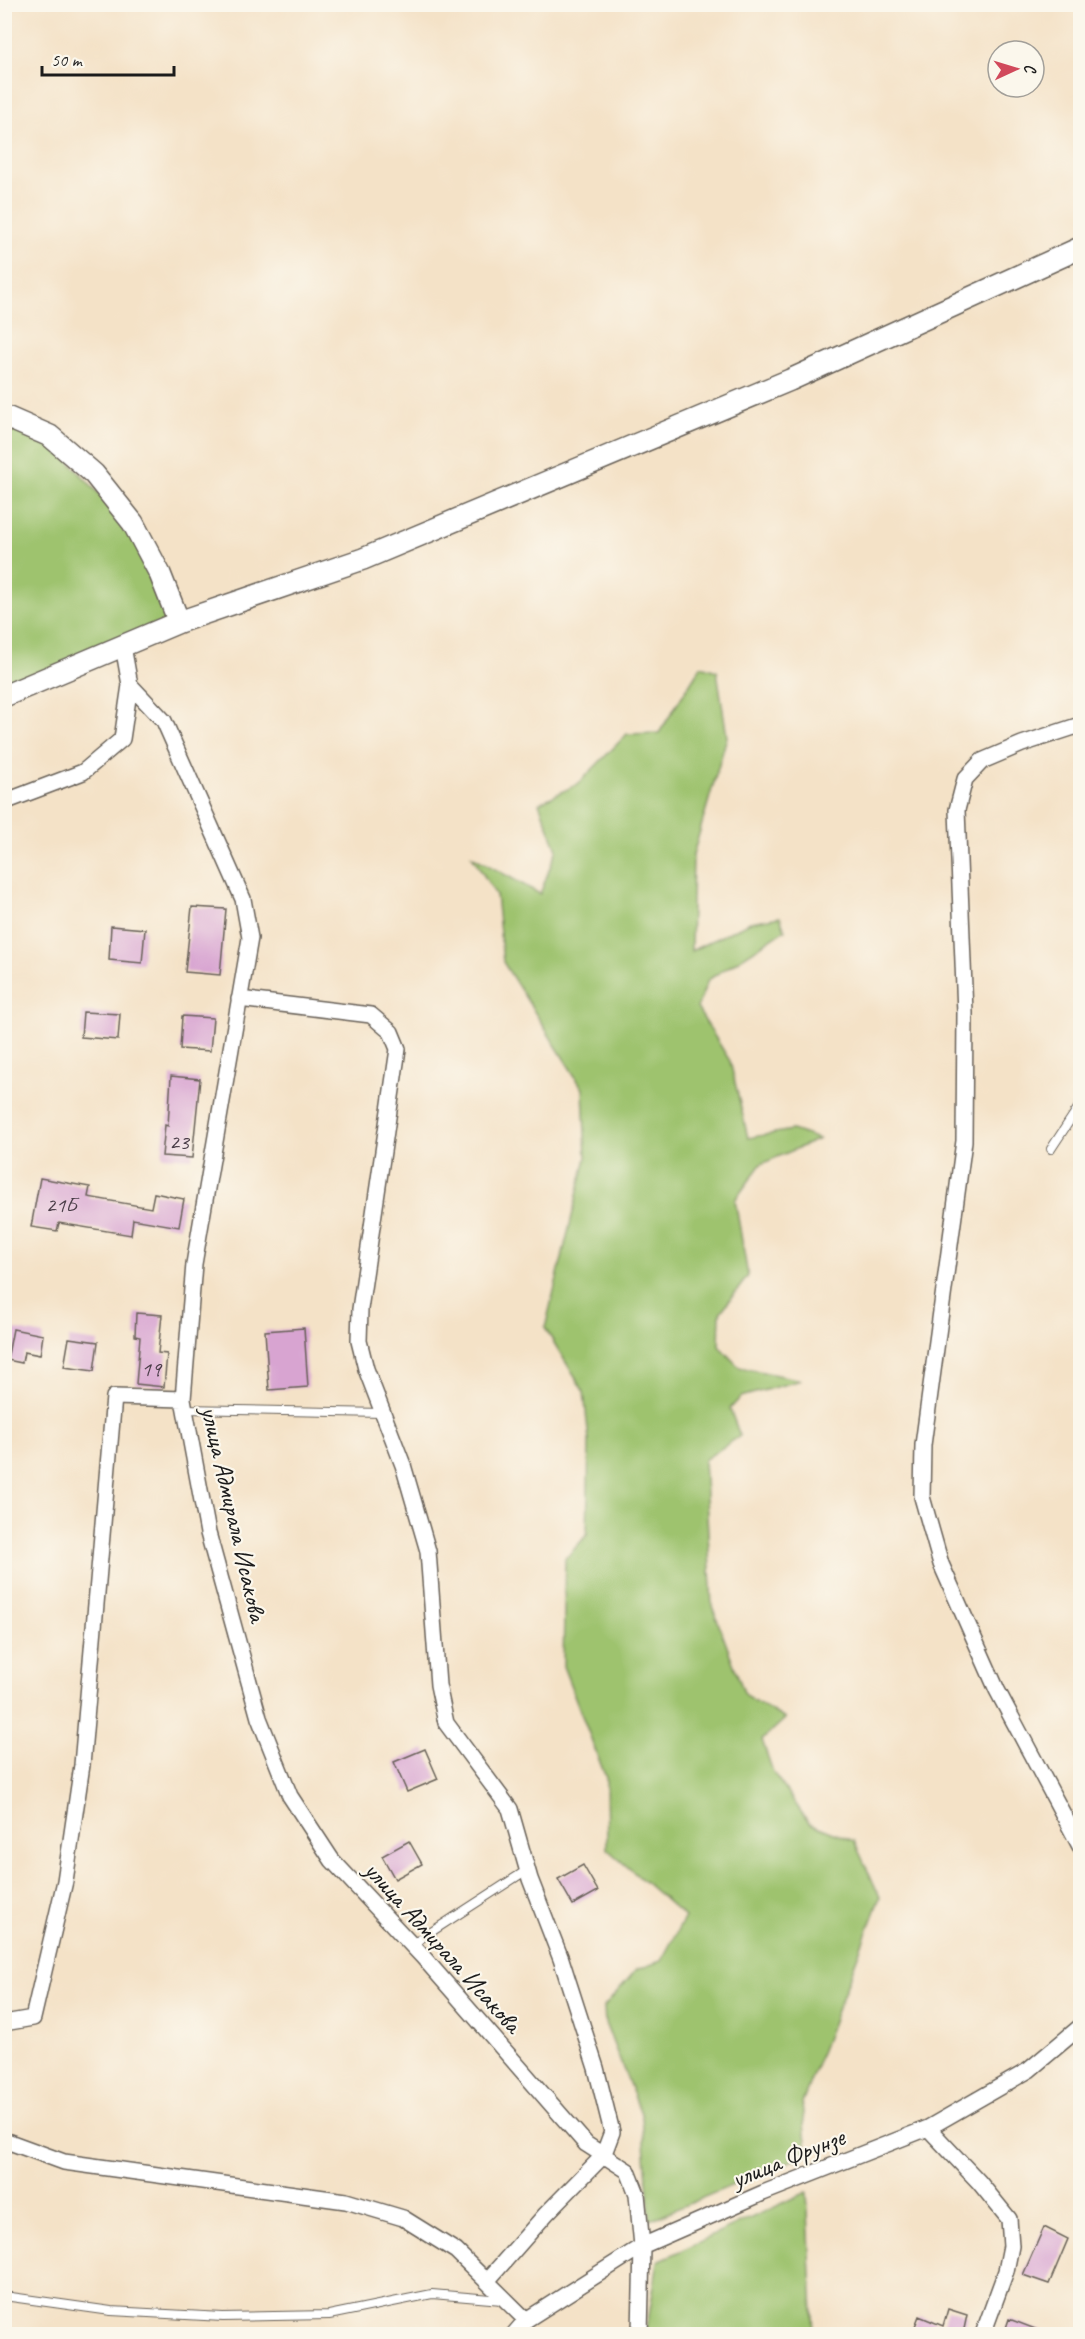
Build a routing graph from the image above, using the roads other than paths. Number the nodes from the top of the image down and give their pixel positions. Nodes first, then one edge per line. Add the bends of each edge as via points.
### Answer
1 (1080, 248) edge
2 (4, 416) edge
3 (179, 622) junction
4 (123, 646) junction
5 (130, 685) junction
6 (4, 696) edge
7 (1080, 725) edge
8 (4, 802) edge
9 (238, 999) junction
10 (1080, 1105) edge
11 (1051, 1149) dead end
12 (184, 1404) junction
13 (383, 1413) junction
14 (1080, 1846) edge
15 (527, 1870) junction
16 (411, 1945) junction
17 (4, 2023) edge
18 (1080, 2027) edge
19 (928, 2128) junction
20 (4, 2140) edge
21 (603, 2156) junction
22 (642, 2246) junction
23 (487, 2281) junction
24 (4, 2296) edge
25 (506, 2300) junction
26 (526, 2320) junction
27 (514, 2334) edge
28 (640, 2334) edge
29 (983, 2334) edge

1 - 3 main road via 790,380 363,559
2 - 3 main road via 50,436 94,474 132,523 160,574
3 - 4 main road
4 - 5 street
4 - 6 main road
5 - 8 street via 122,739 83,772
5 - 9 street, улица Адмирала Исакова via 164,721 243,899 249,938
7 - 14 street via 982,761 965,779 957,810 965,1013 963,1141 923,1445 922,1497 942,1564 997,1690
9 - 12 street, улица Адмирала Исакова via 194,1264
9 - 13 street via 371,1015 391,1032 398,1049 360,1308 359,1341
10 - 11 lane
12 - 13 lane
12 - 16 street, улица Адмирала Исакова via 208,1533 259,1718 290,1796 332,1860
12 - 17 street via 114,1397 84,1754 65,1881 33,2018
13 - 15 street via 428,1551 438,1685 446,1724 510,1809
15 - 16 lane
15 - 21 street via 596,2068 612,2132
16 - 21 street, улица Адмирала Исакова via 586,2144
18 - 19 street, улица Фрунзе via 1029,2070
19 - 22 street, улица Фрунзе
19 - 29 street via 1009,2219 1008,2263
20 - 23 street via 64,2162 346,2201 403,2218 456,2251
21 - 22 street, улица Адмирала Исакова via 628,2171 637,2194
21 - 23 street
22 - 26 street, улица Фрунзе
22 - 28 street, улица Адмирала Исакова
23 - 25 street
24 - 25 lane via 111,2311 223,2317 329,2315 432,2294
25 - 26 street
26 - 27 street, улица Фрунзе

